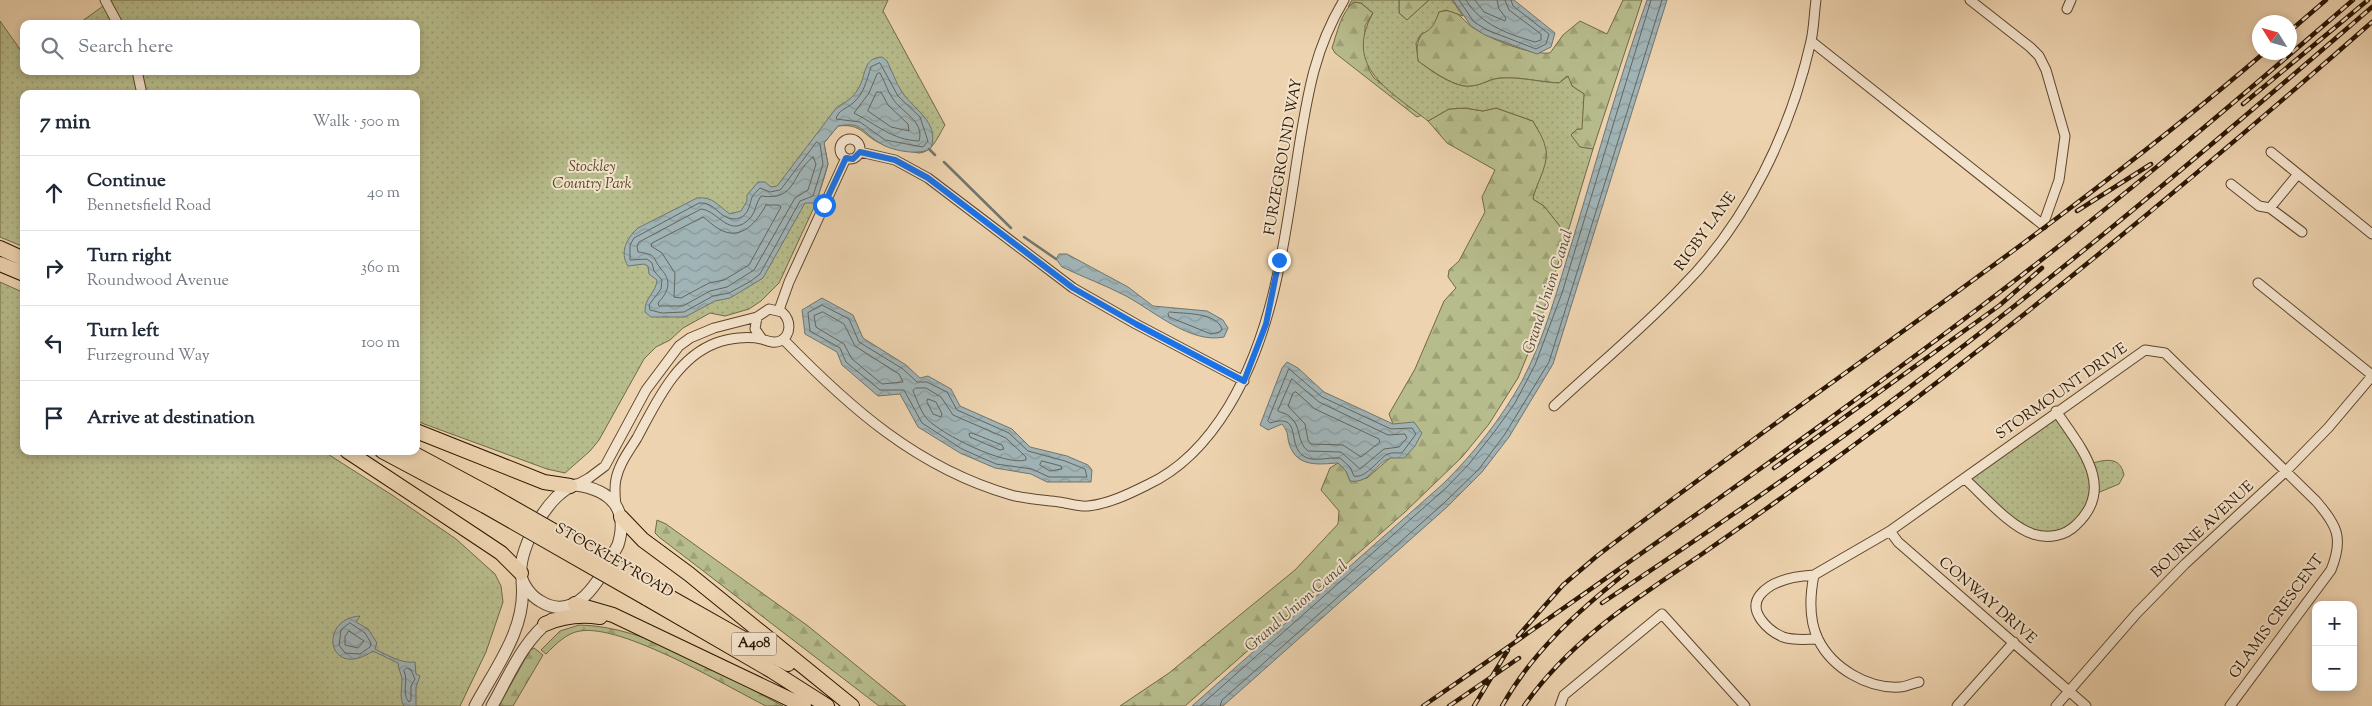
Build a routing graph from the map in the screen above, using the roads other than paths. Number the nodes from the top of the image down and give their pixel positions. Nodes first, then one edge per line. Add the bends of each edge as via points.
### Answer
1 (105, 0) edge
2 (1344, 0) edge
3 (1816, 0) edge
4 (1970, 0) edge
5 (116, 20) edge
6 (1811, 41) junction
7 (138, 75) edge
8 (141, 90) edge
9 (860, 152) junction
10 (2271, 152) dead end
11 (846, 158) junction
12 (2298, 174) junction
13 (2231, 184) dead end
14 (2270, 208) junction
15 (2302, 232) dead end
16 (2372, 234) edge
17 (0, 248) edge
18 (20, 257) edge
19 (0, 264) edge
20 (20, 272) edge
21 (2258, 283) dead end
22 (779, 310) junction
23 (757, 317) junction
24 (762, 339) junction
25 (783, 339) junction
26 (2372, 376) edge
27 (1244, 381) junction
28 (1554, 406) dead end
29 (2056, 411) junction
30 (420, 433) edge
31 (353, 455) edge
32 (391, 455) edge
33 (415, 455) edge
34 (2286, 471) junction
35 (1965, 479) junction
36 (573, 486) junction
37 (488, 500) junction
38 (619, 512) junction
39 (1890, 531) junction
40 (521, 575) junction
41 (1814, 575) junction
42 (649, 592) junction
43 (572, 605) junction
44 (545, 624) junction
45 (651, 632) junction
46 (1818, 639) junction
47 (2014, 642) junction
48 (1919, 682) dead end
49 (2069, 690) junction
50 (475, 706) edge
51 (492, 706) edge
52 (804, 706) edge
53 (827, 706) edge
54 (852, 706) edge
55 (1560, 706) edge
56 (1746, 706) edge
57 (1957, 706) edge
58 (2056, 706) edge
59 (2086, 706) edge
60 (2230, 706) edge

1 - 5 street
2 - 27 street, FURZEGROUND WAY via 1315,61 1273,294
3 - 6 street, RIGBY LANE
4 - 6 street via 2039,56 2046,70 2065,136 2059,180 2043,224
6 - 28 street, RIGBY LANE via 1790,110 1768,163 1737,219 1683,287
7 - 8 street
9 - 11 street via 853,159
9 - 11 street via 858,142 846,140 840,151
9 - 27 street via 895,160 928,178 1073,288
10 - 12 street
11 - 22 street
12 - 14 street
12 - 16 street
13 - 14 street via 2259,206
14 - 15 street
17 - 18 main road
19 - 20 main road
21 - 26 street
22 - 23 street via 764,310
22 - 25 street via 789,321 788,333
23 - 24 street via 756,329
23 - 36 street via 714,328 679,346 646,390 605,466
24 - 25 street via 775,342
24 - 38 street via 738,338 717,342 688,361 677,373 620,468 616,484
25 - 27 street, FURZEGROUND WAY via 883,431 949,472 1013,495 1086,506 1132,492 1164,477 1205,442
26 - 34 street, BOURNE AVENUE
29 - 34 street, STORMOUNT DRIVE via 2145,350 2165,353
29 - 35 street, STORMOUNT DRIVE
29 - 35 street via 2083,451 2095,476 2095,494 2086,516 2069,532 2055,536 2033,534 2013,523
30 - 36 main road via 544,482
31 - 40 main road via 501,553
32 - 37 main road, STOCKLEY ROAD / A408
33 - 37 main road, STOCKLEY ROAD / A408
34 - 49 street, BOURNE AVENUE via 2136,613
34 - 60 street, GLAMIS CRESCENT via 2331,517 2337,530 2337,555 2331,570
35 - 39 street, STORMOUNT DRIVE
36 - 38 street via 603,492
36 - 40 street via 558,493 547,508 525,548
37 - 42 main road, STOCKLEY ROAD / A408, bridge
38 - 43 street via 618,545 595,587
38 - 54 main road via 643,540
39 - 41 street, STORMOUNT DRIVE
39 - 47 street, CONWAY DRIVE via 1898,542
40 - 43 street via 526,587 539,601 552,606
40 - 50 street via 522,612 517,630
41 - 46 street via 1810,592
41 - 46 street, STORMOUNT DRIVE via 1800,576 1773,586 1760,595 1756,605 1763,623 1782,637
42 - 53 main road, STOCKLEY ROAD / A408
42 - 54 main road, STOCKLEY ROAD / A408 via 774,655
43 - 44 street
43 - 45 main road via 613,615
44 - 45 main road via 559,618 588,615
44 - 51 street via 528,643
45 - 52 main road
46 - 48 street via 1837,663 1861,680 1901,687
47 - 49 street, CONWAY DRIVE
47 - 57 street
49 - 58 street, BOURNE AVENUE
49 - 59 street, CONWAY DRIVE
55 - 56 street via 1564,695 1662,614

